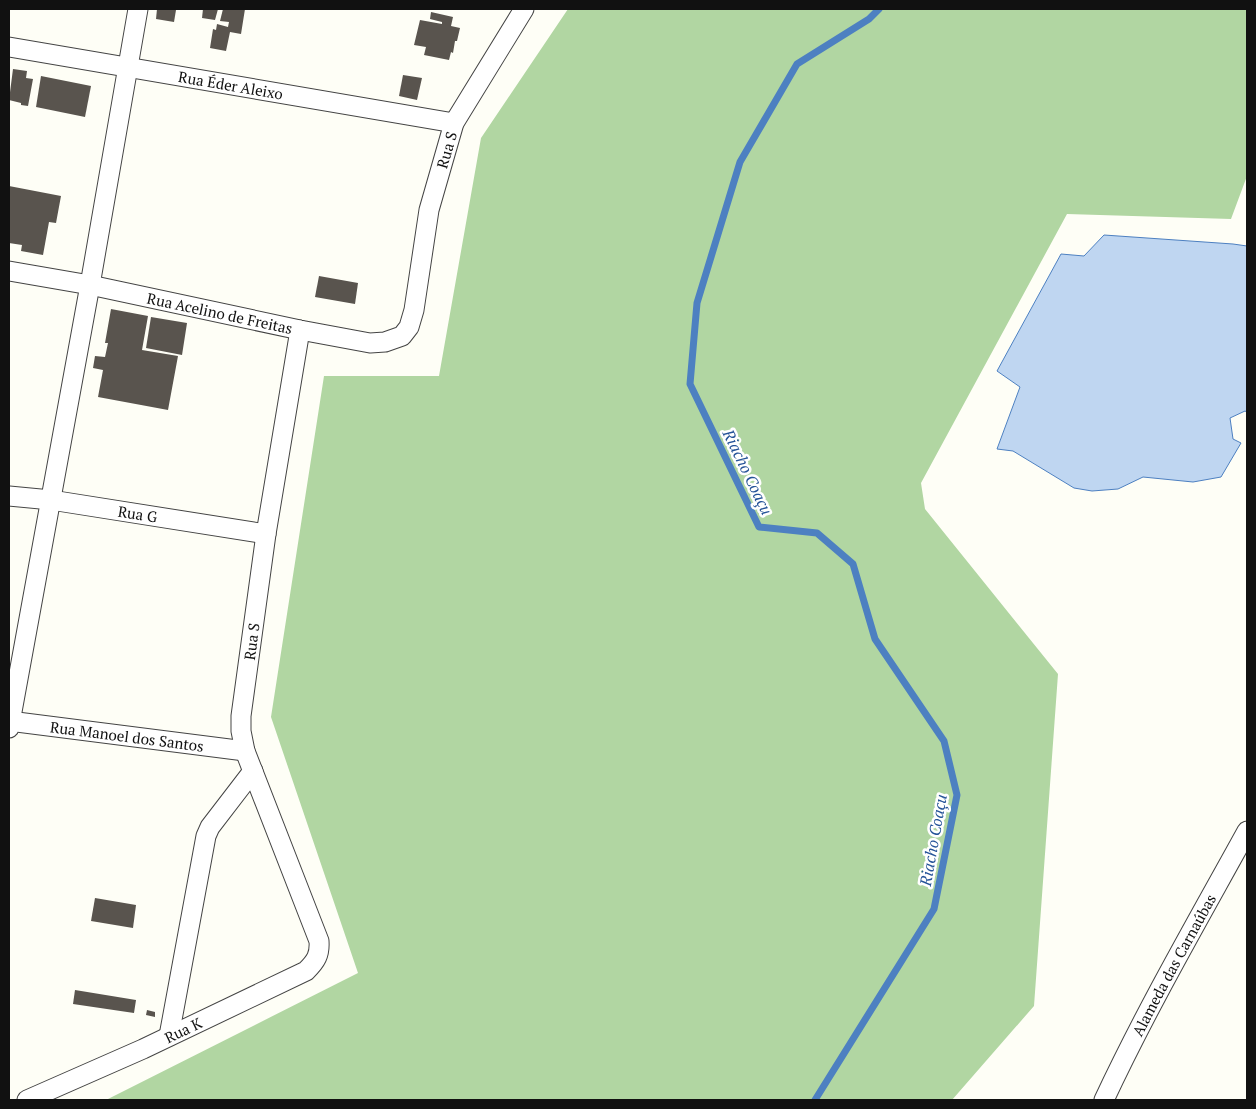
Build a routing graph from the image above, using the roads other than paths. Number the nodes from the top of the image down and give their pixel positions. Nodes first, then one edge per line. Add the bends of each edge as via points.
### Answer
1 (138, 9) edge
2 (524, 9) edge
3 (9, 47) edge
4 (128, 67) junction
5 (454, 123) junction
6 (9, 271) edge
7 (90, 285) junction
8 (414, 310) joint
9 (300, 330) junction
10 (9, 496) edge
11 (51, 500) junction
12 (266, 534) junction
13 (9, 723) edge
14 (246, 751) junction
15 (253, 772) junction
16 (1247, 831) edge
17 (319, 941) joint
18 (169, 1036) junction
19 (27, 1100) edge
20 (1104, 1100) edge

1 - 4 street
2 - 5 street, Rua S
3 - 4 street, Rua Éder Aleixo
4 - 5 street, Rua Éder Aleixo
4 - 7 street
5 - 8 street, Rua S via 429,210
6 - 7 street, Rua Acelino de Freitas
7 - 9 street, Rua Acelino de Freitas
7 - 11 street
8 - 9 street, Rua Acelino de Freitas via 409,327 402,336 385,342 370,343
9 - 12 street, Rua S
10 - 11 street, Rua G
11 - 12 street, Rua G
11 - 13 street
12 - 14 street, Rua S via 240,716 240,731
13 - 14 street, Rua Manoel dos Santos
14 - 15 street, Rua S
15 - 17 street, Rua S
15 - 18 street via 206,836
16 - 20 street, Alameda das Carnaúbas via 1169,972
17 - 18 street, Rua K via 320,951 306,971
18 - 19 street, Rua K

